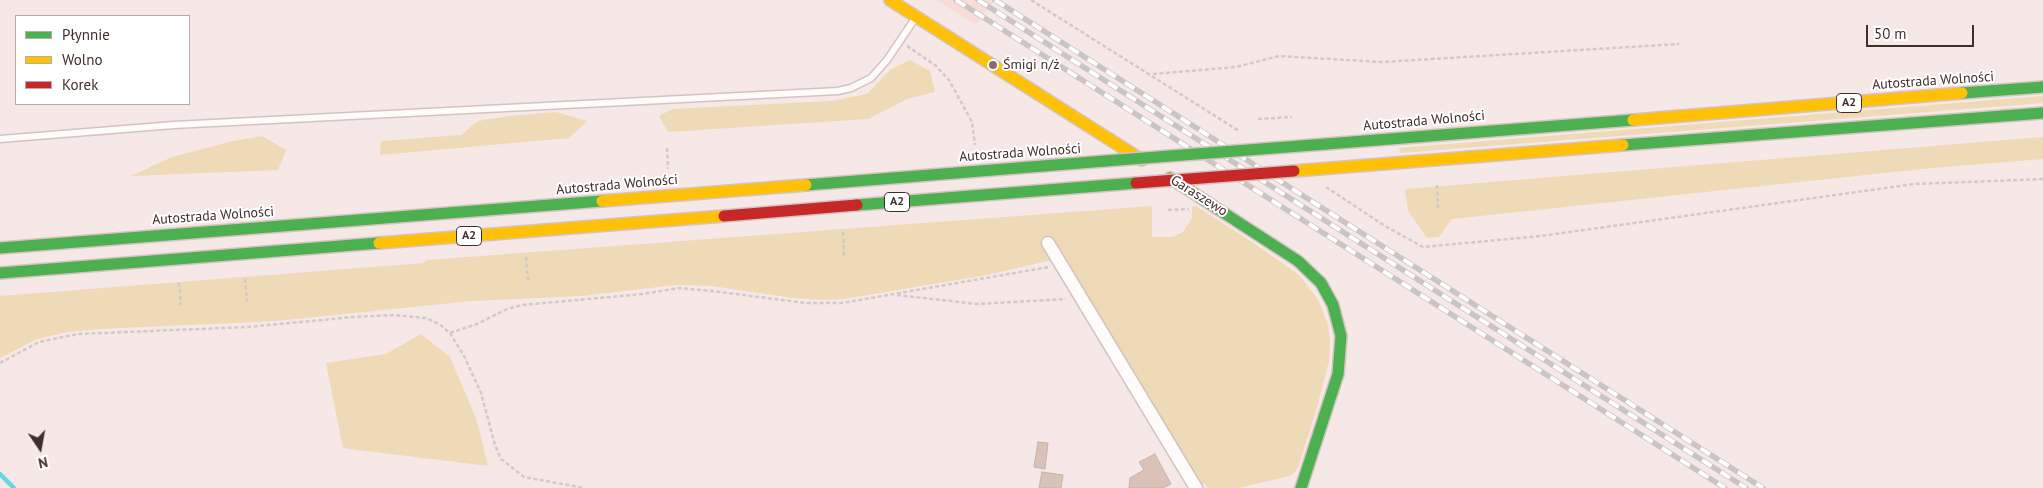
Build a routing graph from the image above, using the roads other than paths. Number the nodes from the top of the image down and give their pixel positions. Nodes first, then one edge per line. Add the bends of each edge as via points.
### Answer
1 (890, 0) edge
2 (916, 17) junction
3 (2043, 88) edge
4 (2043, 112) edge
5 (0, 139) edge
6 (1048, 243) dead end
7 (0, 248) edge
8 (0, 273) edge
9 (1196, 488) edge
10 (1301, 488) edge

1 - 2 main road, Garaszewo
2 - 5 lane via 871,78 851,88 827,92 174,125
2 - 10 main road, Garaszewo via 1298,261 1320,283 1338,316 1340,361
3 - 7 main road, Autostrada Wolności / A2, bridge
4 - 8 main road, A2, bridge
6 - 9 street

